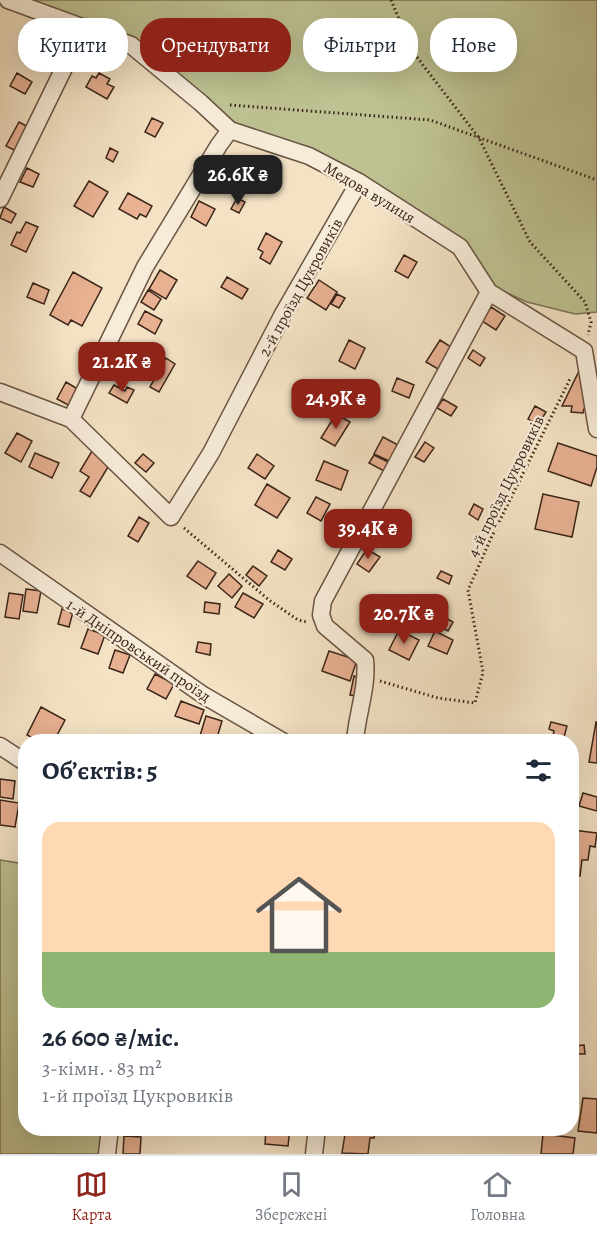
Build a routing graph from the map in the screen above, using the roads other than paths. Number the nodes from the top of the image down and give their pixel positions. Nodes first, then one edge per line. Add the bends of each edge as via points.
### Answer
1 (8, 0) edge
2 (59, 18) edge
3 (128, 44) edge
4 (62, 72) edge
5 (230, 130) junction
6 (359, 182) junction
7 (0, 199) edge
8 (489, 292) junction
9 (0, 392) edge
10 (70, 419) junction
11 (597, 429) edge
12 (0, 553) edge
13 (270, 734) edge
14 (356, 734) edge
15 (0, 746) edge
16 (18, 758) edge
17 (109, 1136) edge
18 (316, 1136) edge
19 (107, 1154) edge
20 (314, 1154) edge

1 - 2 street, Медова вулиця
3 - 5 street, Медова вулиця
4 - 7 street
5 - 6 street, Медова вулиця via 309,156
5 - 10 street via 145,267
6 - 8 street, Медова вулиця via 460,247
6 - 10 street, 2-й проїзд Цукровиків via 283,314 211,453 171,517
8 - 11 street, Медова вулиця via 584,351
8 - 14 street via 323,601 321,615 325,626 365,660 367,677
9 - 10 street
12 - 13 street, 1-й Дніпровський проїзд via 203,695
15 - 16 street
17 - 19 street
18 - 20 street

